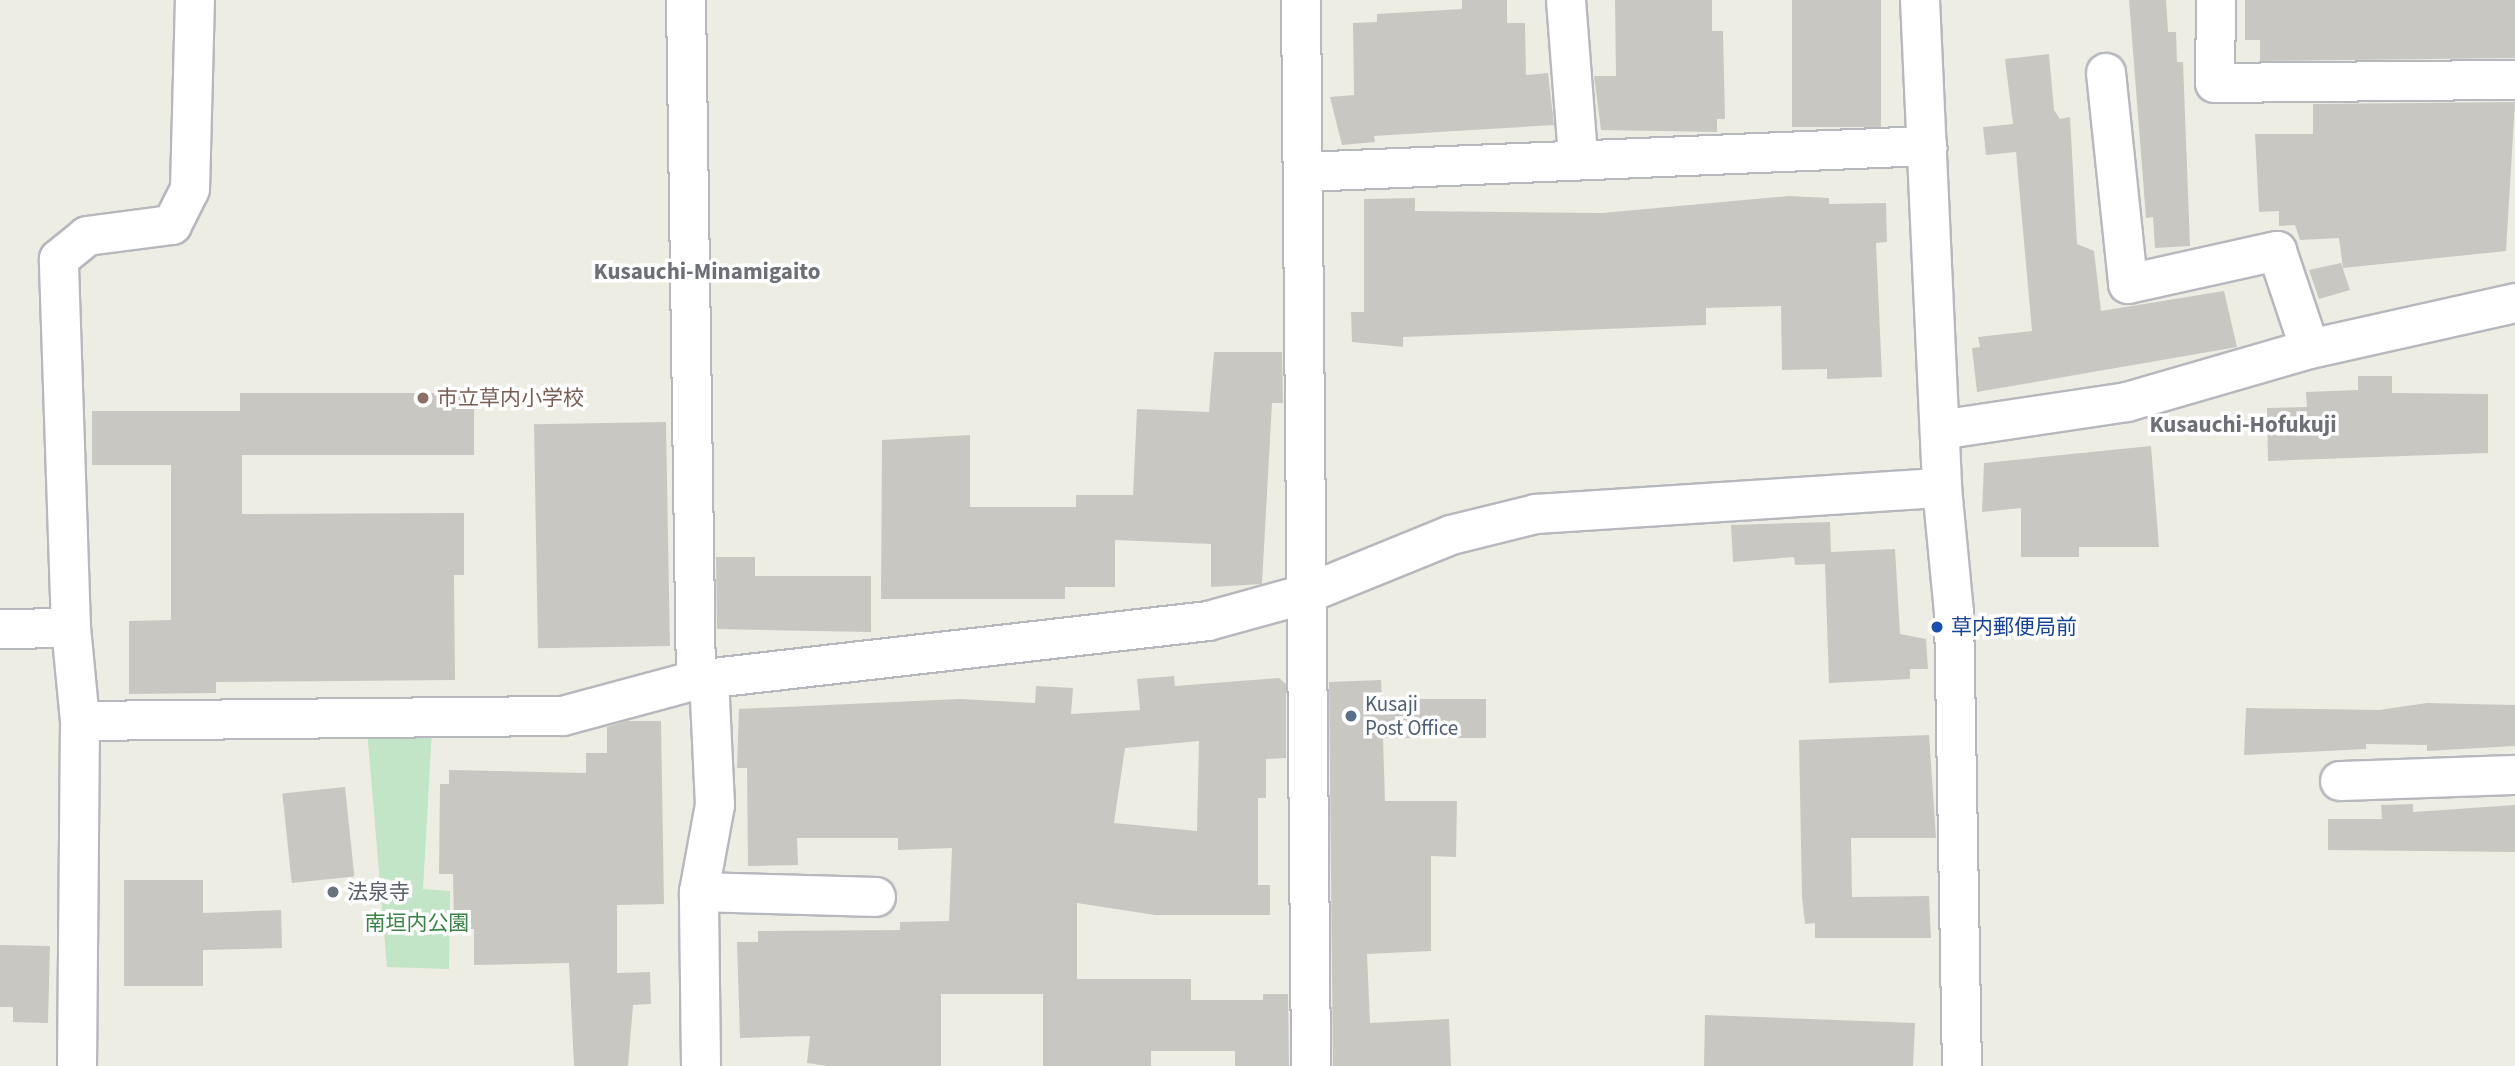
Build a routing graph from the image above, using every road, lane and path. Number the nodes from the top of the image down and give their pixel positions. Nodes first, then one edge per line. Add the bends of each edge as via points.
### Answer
1 (195, 0) edge
2 (686, 0) edge
3 (1301, 0) edge
4 (1566, 0) edge
5 (1920, 0) edge
6 (2217, 0) edge
7 (2106, 73) dead end
8 (2515, 80) edge
9 (1927, 146) junction
10 (1578, 157) junction
11 (1304, 172) junction
12 (2515, 303) edge
13 (2310, 349) junction
14 (1940, 430) junction
15 (1942, 488) junction
16 (1306, 594) junction
17 (71, 628) junction
18 (0, 629) edge
19 (702, 680) junction
20 (80, 721) junction
21 (2515, 775) edge
22 (2340, 781) dead end
23 (699, 892) junction
24 (876, 897) dead end
25 (77, 1066) edge
26 (701, 1066) edge
27 (1311, 1066) edge
28 (1962, 1066) edge

1 - 17 street via 190,189 172,225 87,236 59,259
2 - 19 street
3 - 11 street
4 - 10 street
5 - 9 street
6 - 8 street via 2215,83
7 - 13 street via 2128,284 2277,251
9 - 10 street
9 - 14 street
10 - 11 street
11 - 16 street
12 - 13 street
13 - 14 street via 2127,402
14 - 15 street
15 - 16 street via 1536,514 1451,535
15 - 28 street via 1959,748
16 - 19 street via 1195,623
16 - 27 street via 1304,705 1314,836
17 - 18 street
17 - 20 street
19 - 20 street via 562,716
19 - 23 street via 715,804
20 - 25 street
21 - 22 street
23 - 24 street
23 - 26 street

